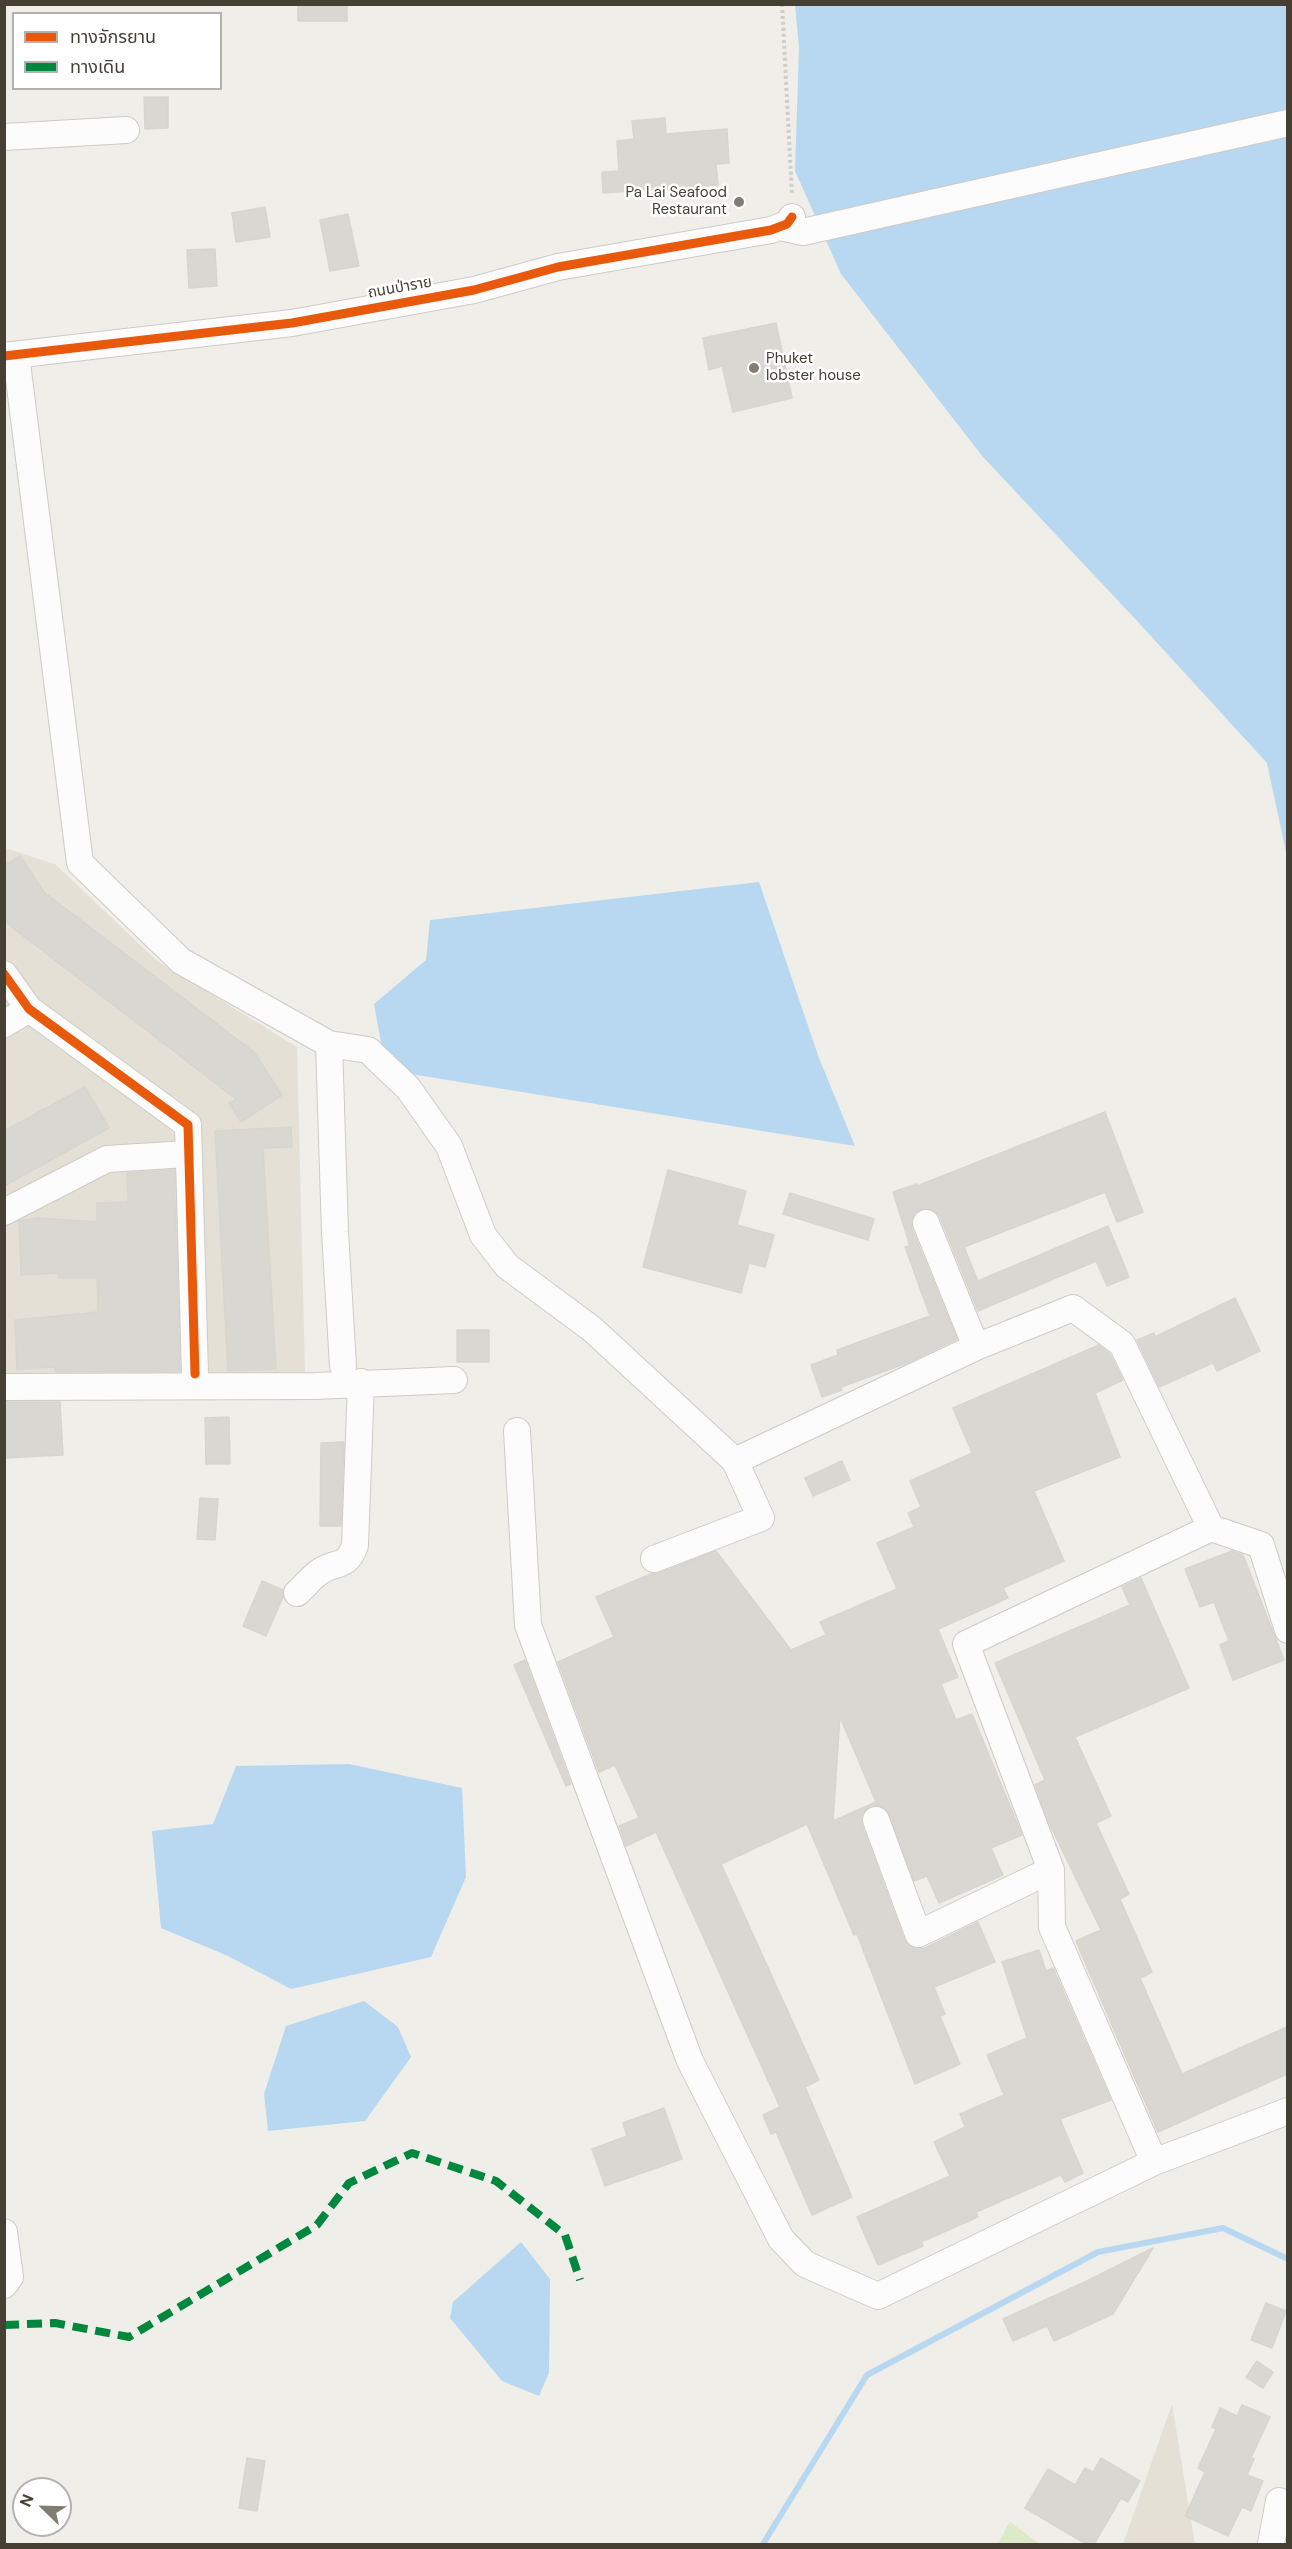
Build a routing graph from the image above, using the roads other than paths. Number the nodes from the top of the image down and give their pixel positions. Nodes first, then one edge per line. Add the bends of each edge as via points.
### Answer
1 (1287, 123) edge
2 (126, 130) dead end
3 (4, 137) edge
4 (10, 355) edge
5 (4, 974) edge
6 (29, 1009) junction
7 (4, 1024) edge
8 (329, 1044) junction
9 (187, 1154) junction
10 (4, 1212) edge
11 (926, 1223) dead end
12 (976, 1347) junction
13 (195, 1374) dead end
14 (352, 1374) junction
15 (454, 1380) dead end
16 (4, 1387) edge
17 (517, 1431) dead end
18 (735, 1461) junction
19 (1211, 1528) junction
20 (654, 1560) dead end
21 (297, 1593) dead end
22 (1287, 1630) edge
23 (876, 1820) dead end
24 (1050, 1870) junction
25 (1287, 2111) edge
26 (1154, 2162) junction
27 (4, 2232) edge
28 (4, 2285) edge
29 (1279, 2501) dead end
30 (1271, 2544) edge

1 - 4 street, ถนนป่าราย via 803,232 786,222 558,267 474,290 292,323
2 - 3 street
4 - 8 street via 80,863 181,961
5 - 6 street
6 - 7 street
6 - 9 street via 188,1125
8 - 14 street via 335,1232
8 - 18 street via 368,1050 408,1088 449,1146 483,1235 507,1266 592,1329
9 - 10 street via 107,1159
9 - 13 street
11 - 12 street
12 - 18 street
12 - 19 street via 1073,1308 1122,1344
14 - 15 street
14 - 16 street via 315,1386
14 - 21 street via 353,1551 345,1563 319,1572
17 - 26 street via 528,1626 690,2061 781,2239 805,2264 878,2296
18 - 20 street via 761,1518
19 - 22 street via 1261,1545
19 - 24 street via 966,1644
23 - 24 street via 918,1934
24 - 26 street via 1052,1927
25 - 26 street
27 - 28 street via 10,2277
29 - 30 street

